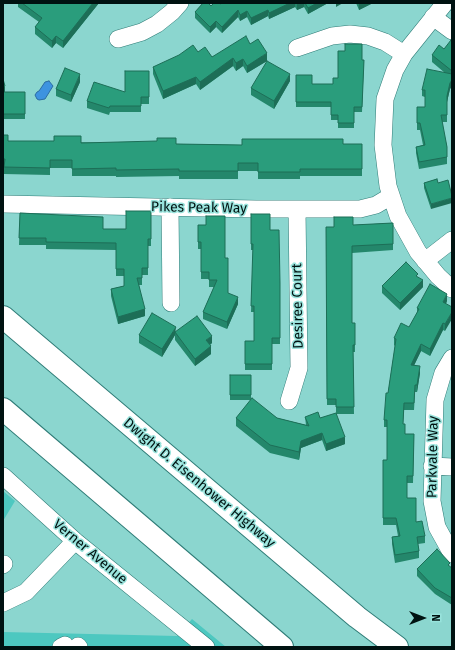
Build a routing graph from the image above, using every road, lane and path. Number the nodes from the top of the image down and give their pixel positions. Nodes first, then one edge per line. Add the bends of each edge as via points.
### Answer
1 (180, 3) edge
2 (445, 3) edge
3 (433, 17) junction
4 (452, 31) edge
5 (118, 40) dead end
6 (297, 48) dead end
7 (404, 54) junction
8 (391, 196) junction
9 (3, 204) edge
10 (170, 207) junction
11 (297, 209) junction
12 (452, 240) edge
13 (425, 261) junction
14 (452, 289) edge
15 (171, 303) dead end
16 (3, 317) edge
17 (452, 358) edge
18 (288, 401) dead end
19 (3, 409) edge
20 (432, 466) junction
21 (452, 467) edge
22 (3, 476) edge
23 (75, 541) junction
24 (452, 554) edge
25 (3, 602) edge
26 (206, 647) edge
27 (282, 647) edge
28 (397, 647) edge

1 - 5 street via 157,24
2 - 3 street
3 - 4 street
3 - 7 street
6 - 7 street via 332,36 350,34 368,36 385,42
7 - 8 street via 389,85 383,121 384,166
8 - 11 street, Pikes Peak Way via 368,208
8 - 13 street via 407,235
9 - 10 street, Pikes Peak Way
10 - 11 street, Pikes Peak Way
10 - 15 street
11 - 18 street, Desiree Court via 299,368
12 - 13 street
13 - 14 street
16 - 28 highway, Dwight D. Eisenhower Highway via 351,612
17 - 20 street, Parkvale Way via 443,373 435,400
19 - 27 highway
20 - 21 street
20 - 24 street, Parkvale Way via 432,501 435,518
22 - 23 street, Verner Avenue
23 - 25 street via 26,592
23 - 26 street, Verner Avenue

